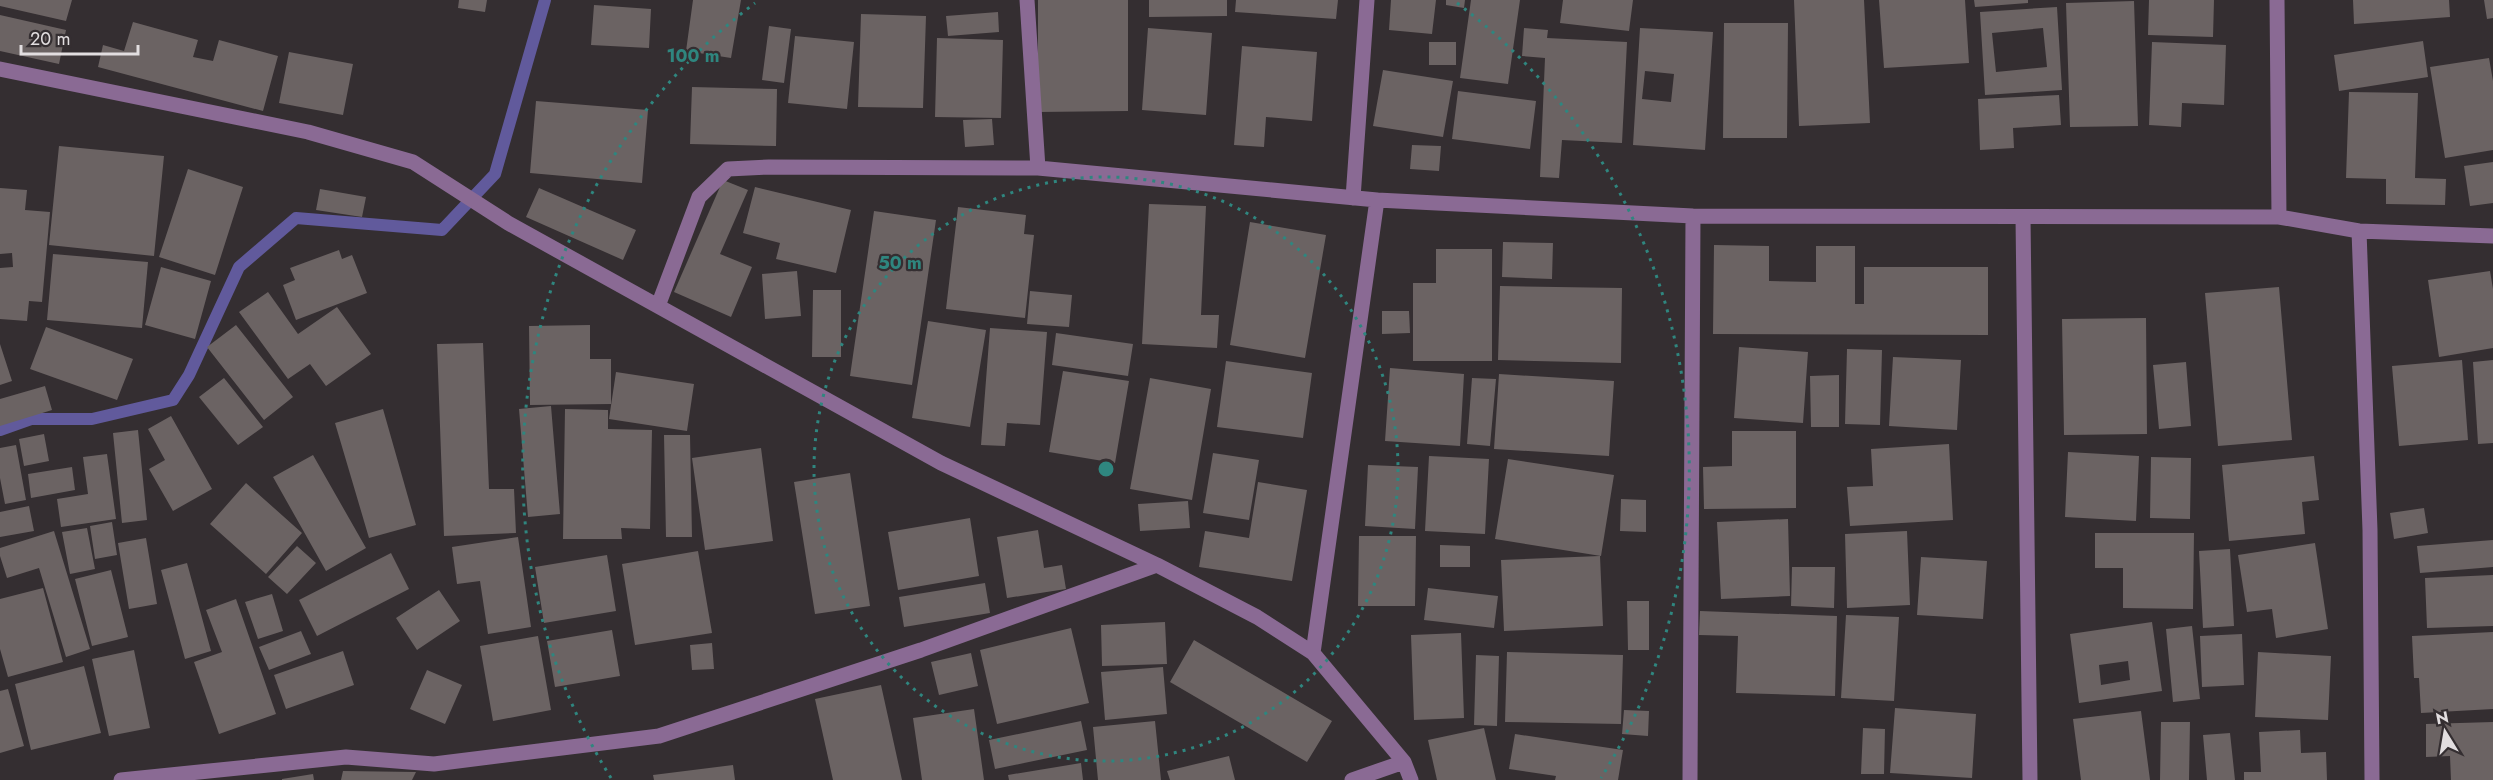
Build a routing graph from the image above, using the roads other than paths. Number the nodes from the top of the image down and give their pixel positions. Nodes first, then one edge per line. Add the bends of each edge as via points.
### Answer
1 (1027, 0) edge
2 (1367, 0) edge
3 (2277, 0) edge
4 (0, 69) edge
5 (1038, 168) junction
6 (1353, 198) junction
7 (1377, 200) junction
8 (1693, 216) junction
9 (2023, 217) junction
10 (2279, 217) junction
11 (2359, 231) junction
12 (2493, 236) edge
13 (658, 306) junction
14 (1157, 565) junction
15 (1313, 653) junction
16 (1404, 762) junction
17 (121, 780) edge
18 (1352, 780) edge
19 (1411, 780) edge
20 (1690, 780) edge
21 (2030, 780) edge
22 (2372, 780) edge

1 - 5 street
2 - 6 street
3 - 10 street
4 - 13 street via 308,132 413,162 507,223
5 - 6 street
5 - 13 street via 728,169 699,197
6 - 7 street
7 - 8 street
7 - 15 street
8 - 9 street
8 - 20 street
9 - 10 street
9 - 21 street
10 - 11 street
11 - 12 street
11 - 22 street via 2370,530
13 - 14 street via 941,463
14 - 15 street via 1257,617
14 - 17 street via 921,650 658,736 434,764 346,757
15 - 16 street
16 - 18 street
16 - 19 street

